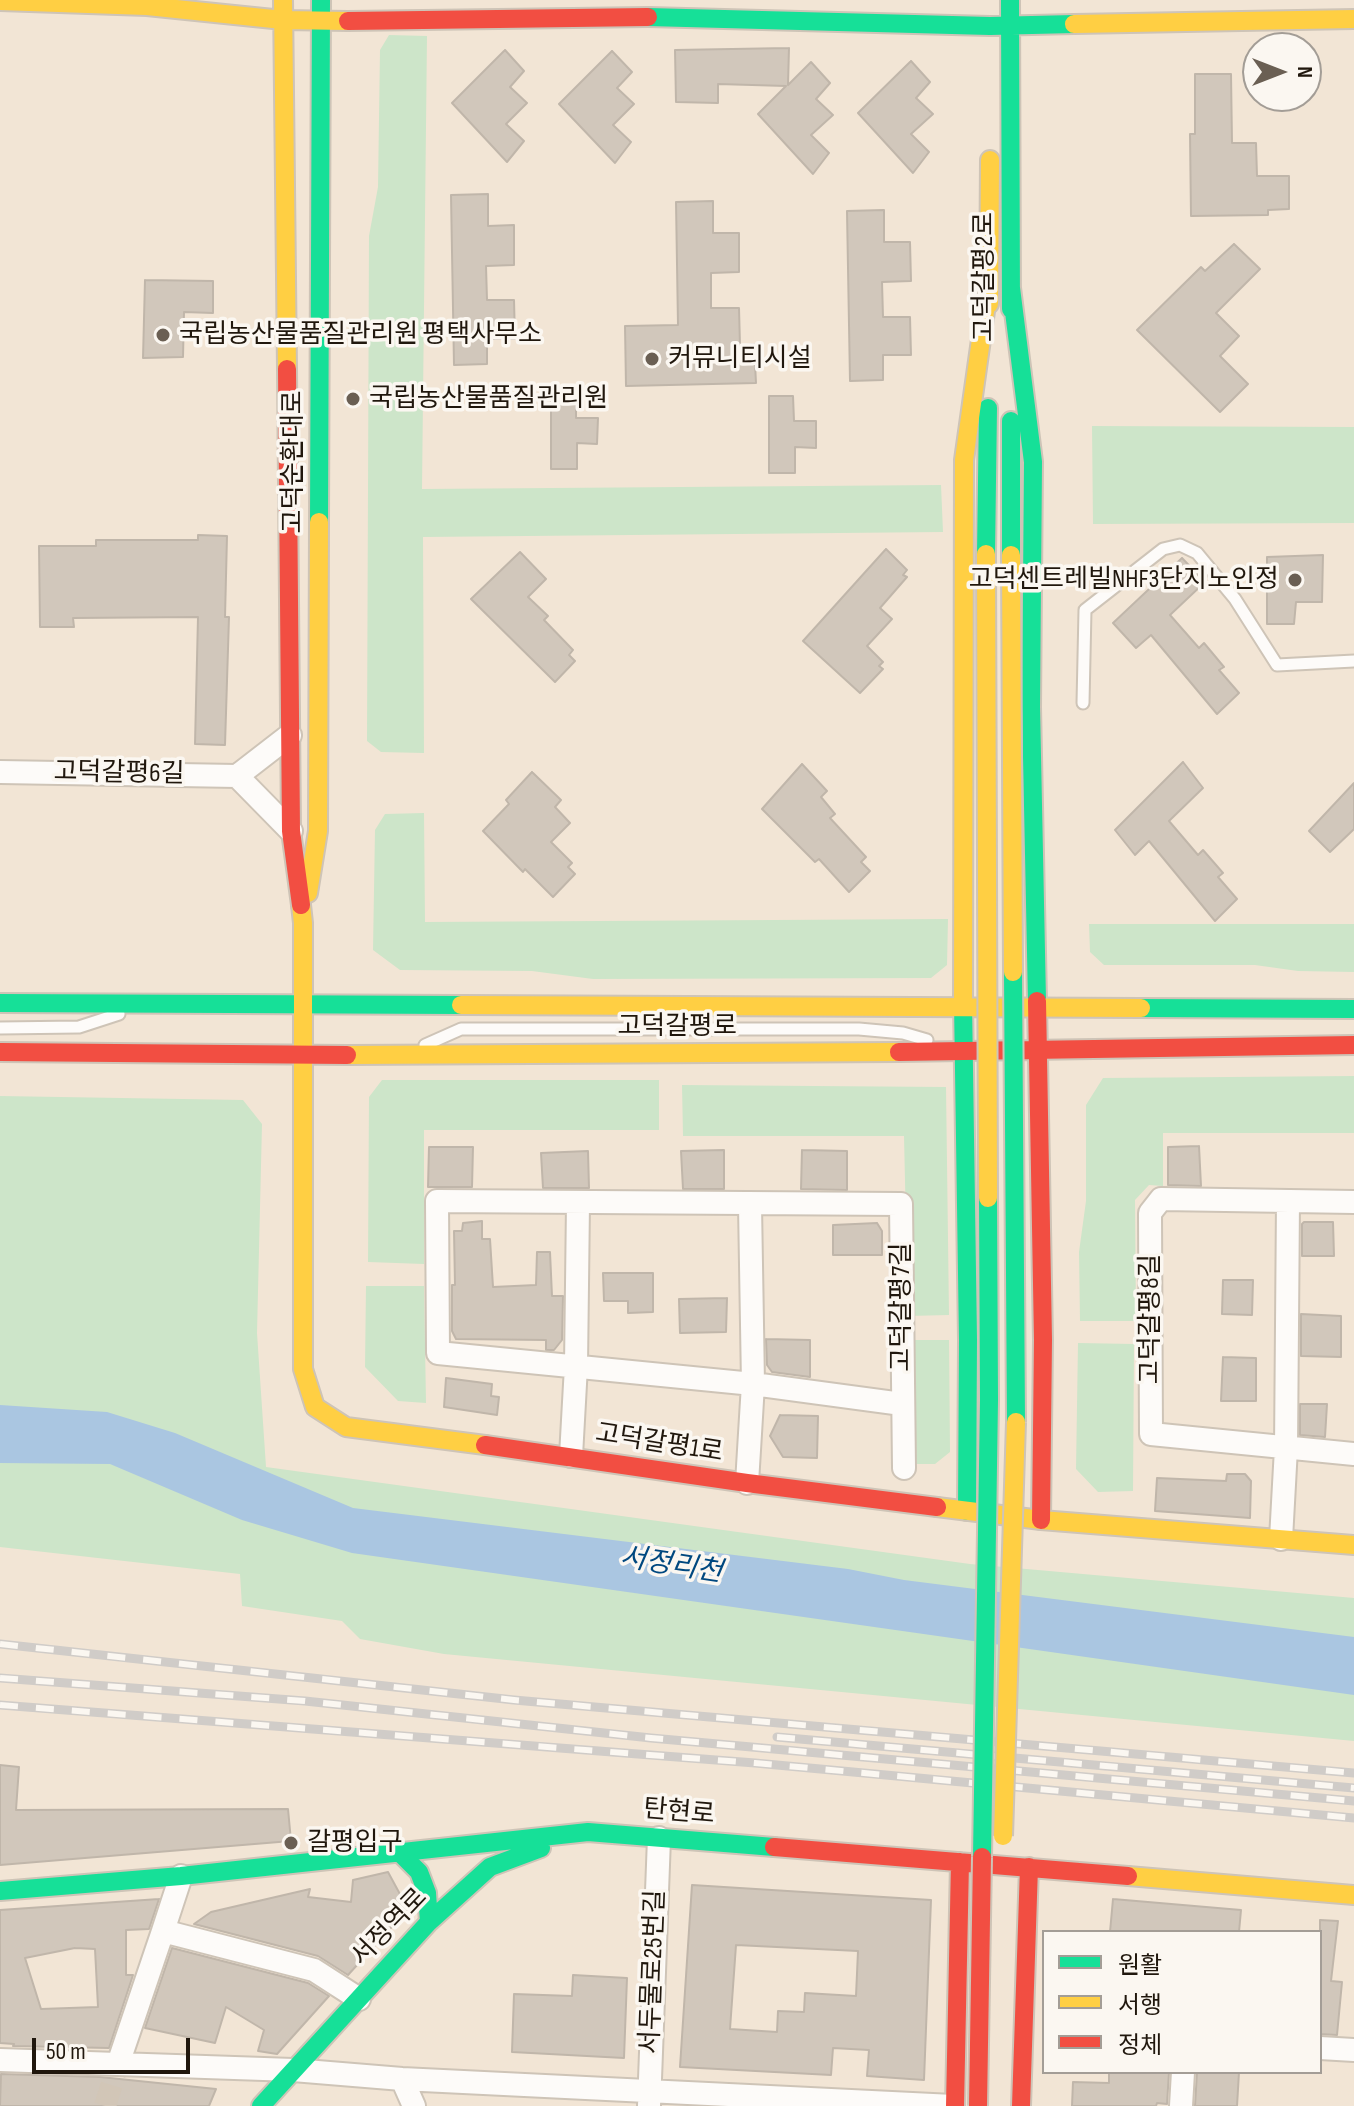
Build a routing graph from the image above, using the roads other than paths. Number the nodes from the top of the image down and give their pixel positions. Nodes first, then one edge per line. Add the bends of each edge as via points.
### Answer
1 (206, 0) edge
2 (283, 0) edge
3 (321, 0) edge
4 (1010, 0) edge
5 (0, 1) edge
6 (147, 6) junction
7 (1354, 19) edge
8 (283, 20) junction
9 (322, 21) junction
10 (1011, 25) junction
11 (990, 147) dead end
12 (989, 283) junction
13 (1011, 288) junction
14 (1354, 661) edge
15 (1083, 703) dead end
16 (290, 735) junction
17 (0, 772) edge
18 (237, 776) junction
19 (291, 831) junction
20 (303, 923) junction
21 (0, 1003) edge
22 (150, 1003) junction
23 (304, 1005) junction
24 (963, 1007) junction
25 (1037, 1008) junction
26 (1354, 1009) edge
27 (0, 1028) edge
28 (1354, 1045) edge
29 (1038, 1051) junction
30 (0, 1052) edge
31 (963, 1052) junction
32 (304, 1055) junction
33 (1288, 1201) junction
34 (1354, 1202) edge
35 (578, 1203) junction
36 (750, 1205) junction
37 (968, 1340) junction
38 (1043, 1340) junction
39 (576, 1366) junction
40 (753, 1384) junction
41 (902, 1404) junction
42 (1286, 1448) junction
43 (1354, 1454) edge
44 (571, 1456) junction
45 (904, 1468) dead end
46 (747, 1483) junction
47 (967, 1511) junction
48 (1041, 1520) junction
49 (1281, 1539) junction
50 (1354, 1545) edge
51 (588, 1832) junction
52 (659, 1838) junction
53 (399, 1852) junction
54 (960, 1862) junction
55 (1029, 1867) junction
56 (181, 1876) junction
57 (1002, 1879) dead end
58 (0, 1891) edge
59 (1354, 1895) edge
60 (429, 1922) junction
61 (163, 1931) junction
62 (359, 1999) junction
63 (1035, 2024) edge
64 (1322, 2048) edge
65 (1354, 2050) edge
66 (0, 2060) edge
67 (118, 2064) junction
68 (293, 2070) junction
69 (1183, 2074) edge
70 (402, 2079) junction
71 (650, 2098) edge
72 (261, 2106) edge
73 (414, 2106) edge
74 (954, 2106) edge
75 (978, 2106) edge
76 (1021, 2106) edge
77 (1181, 2106) edge

1 - 6 street
2 - 8 street, 고덕순환대로
3 - 9 street, 고덕순환대로
4 - 10 street, 고덕갈평2로
5 - 6 street
6 - 8 street
7 - 10 street
8 - 9 street
8 - 16 street, 고덕순환대로
9 - 10 street via 662,13
9 - 20 street, 고덕순환대로 via 318,831
10 - 13 street, 고덕갈평2로
11 - 12 street, 고덕갈평2로
12 - 24 street via 964,460
12 - 75 street, 고덕갈평2로, bridge via 989,1400
13 - 25 street via 1033,462
13 - 57 street, 고덕갈평2로, bridge via 1016,1406
14 - 15 lane via 1277,665 1235,599 1197,553 1180,545 1163,549 1085,610
16 - 18 street
16 - 19 street, 고덕순환대로
17 - 18 street, 고덕갈평6길
18 - 19 street
19 - 20 street, 고덕순환대로
20 - 23 street, 고덕순환대로
21 - 22 street, 고덕갈평로
22 - 23 street, 고덕갈평로
22 - 27 lane via 79,1027
23 - 24 street, 고덕갈평로
23 - 32 street, 고덕순환대로
24 - 25 street, 고덕갈평로
24 - 31 street
25 - 26 street, 고덕갈평로
25 - 29 street
28 - 29 street, 고덕갈평로
29 - 31 street, 고덕갈평로
29 - 38 street
30 - 32 street, 고덕갈평로
31 - 32 street, 고덕갈평로
31 - 37 street
32 - 44 street, 고덕갈평1로 via 303,1369 315,1407 346,1427
33 - 34 street, 고덕갈평8길
33 - 42 street
33 - 42 street, 고덕갈평8길 via 1161,1199 1150,1213 1151,1434
35 - 36 street, 고덕갈평7길
35 - 39 street
35 - 39 street, 고덕갈평7길 via 437,1201 438,1353
36 - 40 street
36 - 41 street, 고덕갈평7길 via 901,1204
37 - 38 street
37 - 47 street
38 - 48 street
39 - 40 street, 고덕갈평7길
39 - 44 street
40 - 41 street, 고덕갈평7길
40 - 46 street
41 - 45 street
42 - 43 street, 고덕갈평8길
42 - 49 street
44 - 46 street, 고덕갈평1로
46 - 47 street, 고덕갈평1로
47 - 48 street, 고덕갈평1로
48 - 49 street, 고덕갈평1로
49 - 50 street, 고덕갈평1로
51 - 52 street, 탄현로
51 - 53 street, 탄현로
51 - 60 street, 서정역로 via 490,1867
52 - 54 street, 탄현로
52 - 71 street, 서두물로25번길
53 - 56 street, 탄현로
53 - 60 street via 419,1872
54 - 55 street, 탄현로
54 - 74 street
55 - 59 street, 탄현로
55 - 63 street
56 - 58 street, 탄현로
56 - 61 street
60 - 62 street, 서정역로
61 - 62 street via 314,1970
61 - 67 street
62 - 68 street, 서정역로
63 - 76 street
64 - 65 street
66 - 67 street
67 - 68 street
68 - 70 street
68 - 72 street, 서정역로
69 - 77 street
70 - 71 street
70 - 73 street
71 - 74 street

